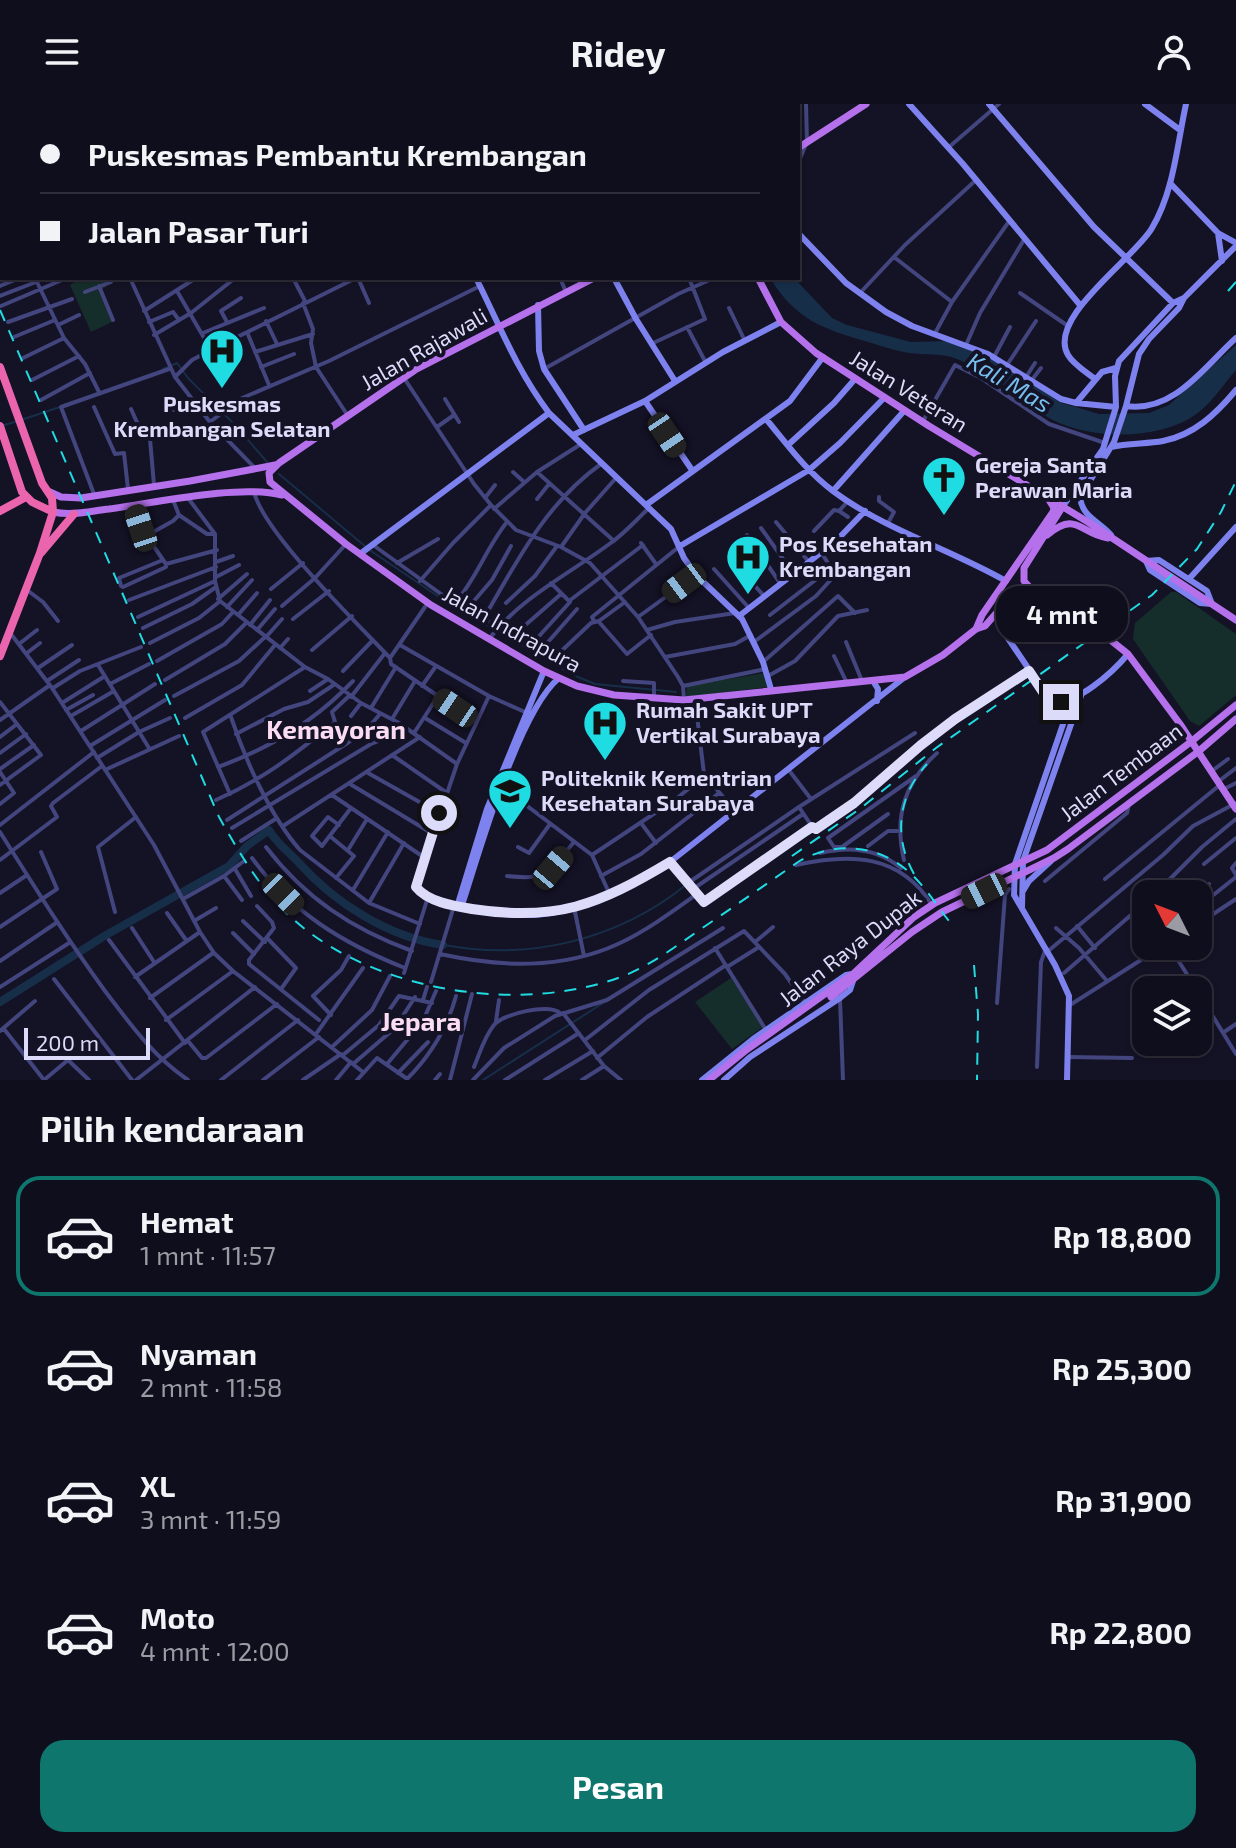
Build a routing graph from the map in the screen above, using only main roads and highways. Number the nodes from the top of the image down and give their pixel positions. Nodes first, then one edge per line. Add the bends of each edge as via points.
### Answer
1 (866, 104) edge
2 (800, 147) edge
3 (590, 280) edge
4 (759, 280) edge
5 (0, 367) edge
6 (1, 428) edge
7 (279, 463) junction
8 (50, 492) junction
9 (1043, 494) junction
10 (26, 497) junction
11 (288, 497) junction
12 (1063, 506) junction
13 (0, 511) edge
14 (53, 512) junction
15 (74, 514) junction
16 (1113, 538) junction
17 (1042, 539) junction
18 (40, 553) junction
19 (1035, 593) junction
20 (1236, 620) edge
21 (980, 628) junction
22 (6, 638) edge
23 (0, 656) edge
24 (1236, 705) edge
25 (1236, 719) edge
26 (1192, 741) junction
27 (1199, 751) junction
28 (1235, 806) edge
29 (1019, 863) joint
30 (1018, 874) joint
31 (905, 925) junction
32 (912, 932) junction
33 (853, 978) junction
34 (709, 1080) edge
35 (715, 1080) edge

1 - 2 main road
3 - 7 main road, Jalan Rajawali via 404,378
4 - 9 main road, Jalan Veteran via 781,322 823,357
5 - 8 highway via 42,483
6 - 10 highway
7 - 8 main road, Jalan Rajawali via 129,492 70,498
7 - 11 main road via 269,480
8 - 14 highway
9 - 12 main road, Jalan Veteran
9 - 21 main road via 1054,510 982,615
10 - 13 highway
10 - 14 highway
11 - 15 main road via 254,492
11 - 21 main road, Jalan Indrapura via 346,544 367,549 427,603 544,671 600,693 684,700 905,677
12 - 16 main road, Jalan Veteran
12 - 17 main road
14 - 15 main road
14 - 18 highway
15 - 18 highway
16 - 17 main road via 1070,524
16 - 20 main road
17 - 19 main road via 1023,575
18 - 22 highway
19 - 21 main road via 1018,591
19 - 26 main road via 1128,654
22 - 23 highway
24 - 26 main road, Jalan Tembaan
25 - 27 main road, Jalan Tembaan
26 - 27 main road
26 - 29 main road, Jalan Tembaan via 1047,850
27 - 28 main road
27 - 30 main road, Jalan Tembaan via 1054,858
29 - 31 main road, Jalan Raya Dupak via 932,905
30 - 32 main road, Jalan Raya Dupak
31 - 32 main road
31 - 33 main road, Jalan Raya Dupak
32 - 33 main road, Jalan Raya Dupak
33 - 34 main road, Jalan Raya Dupak
33 - 35 main road, Jalan Raya Dupak

